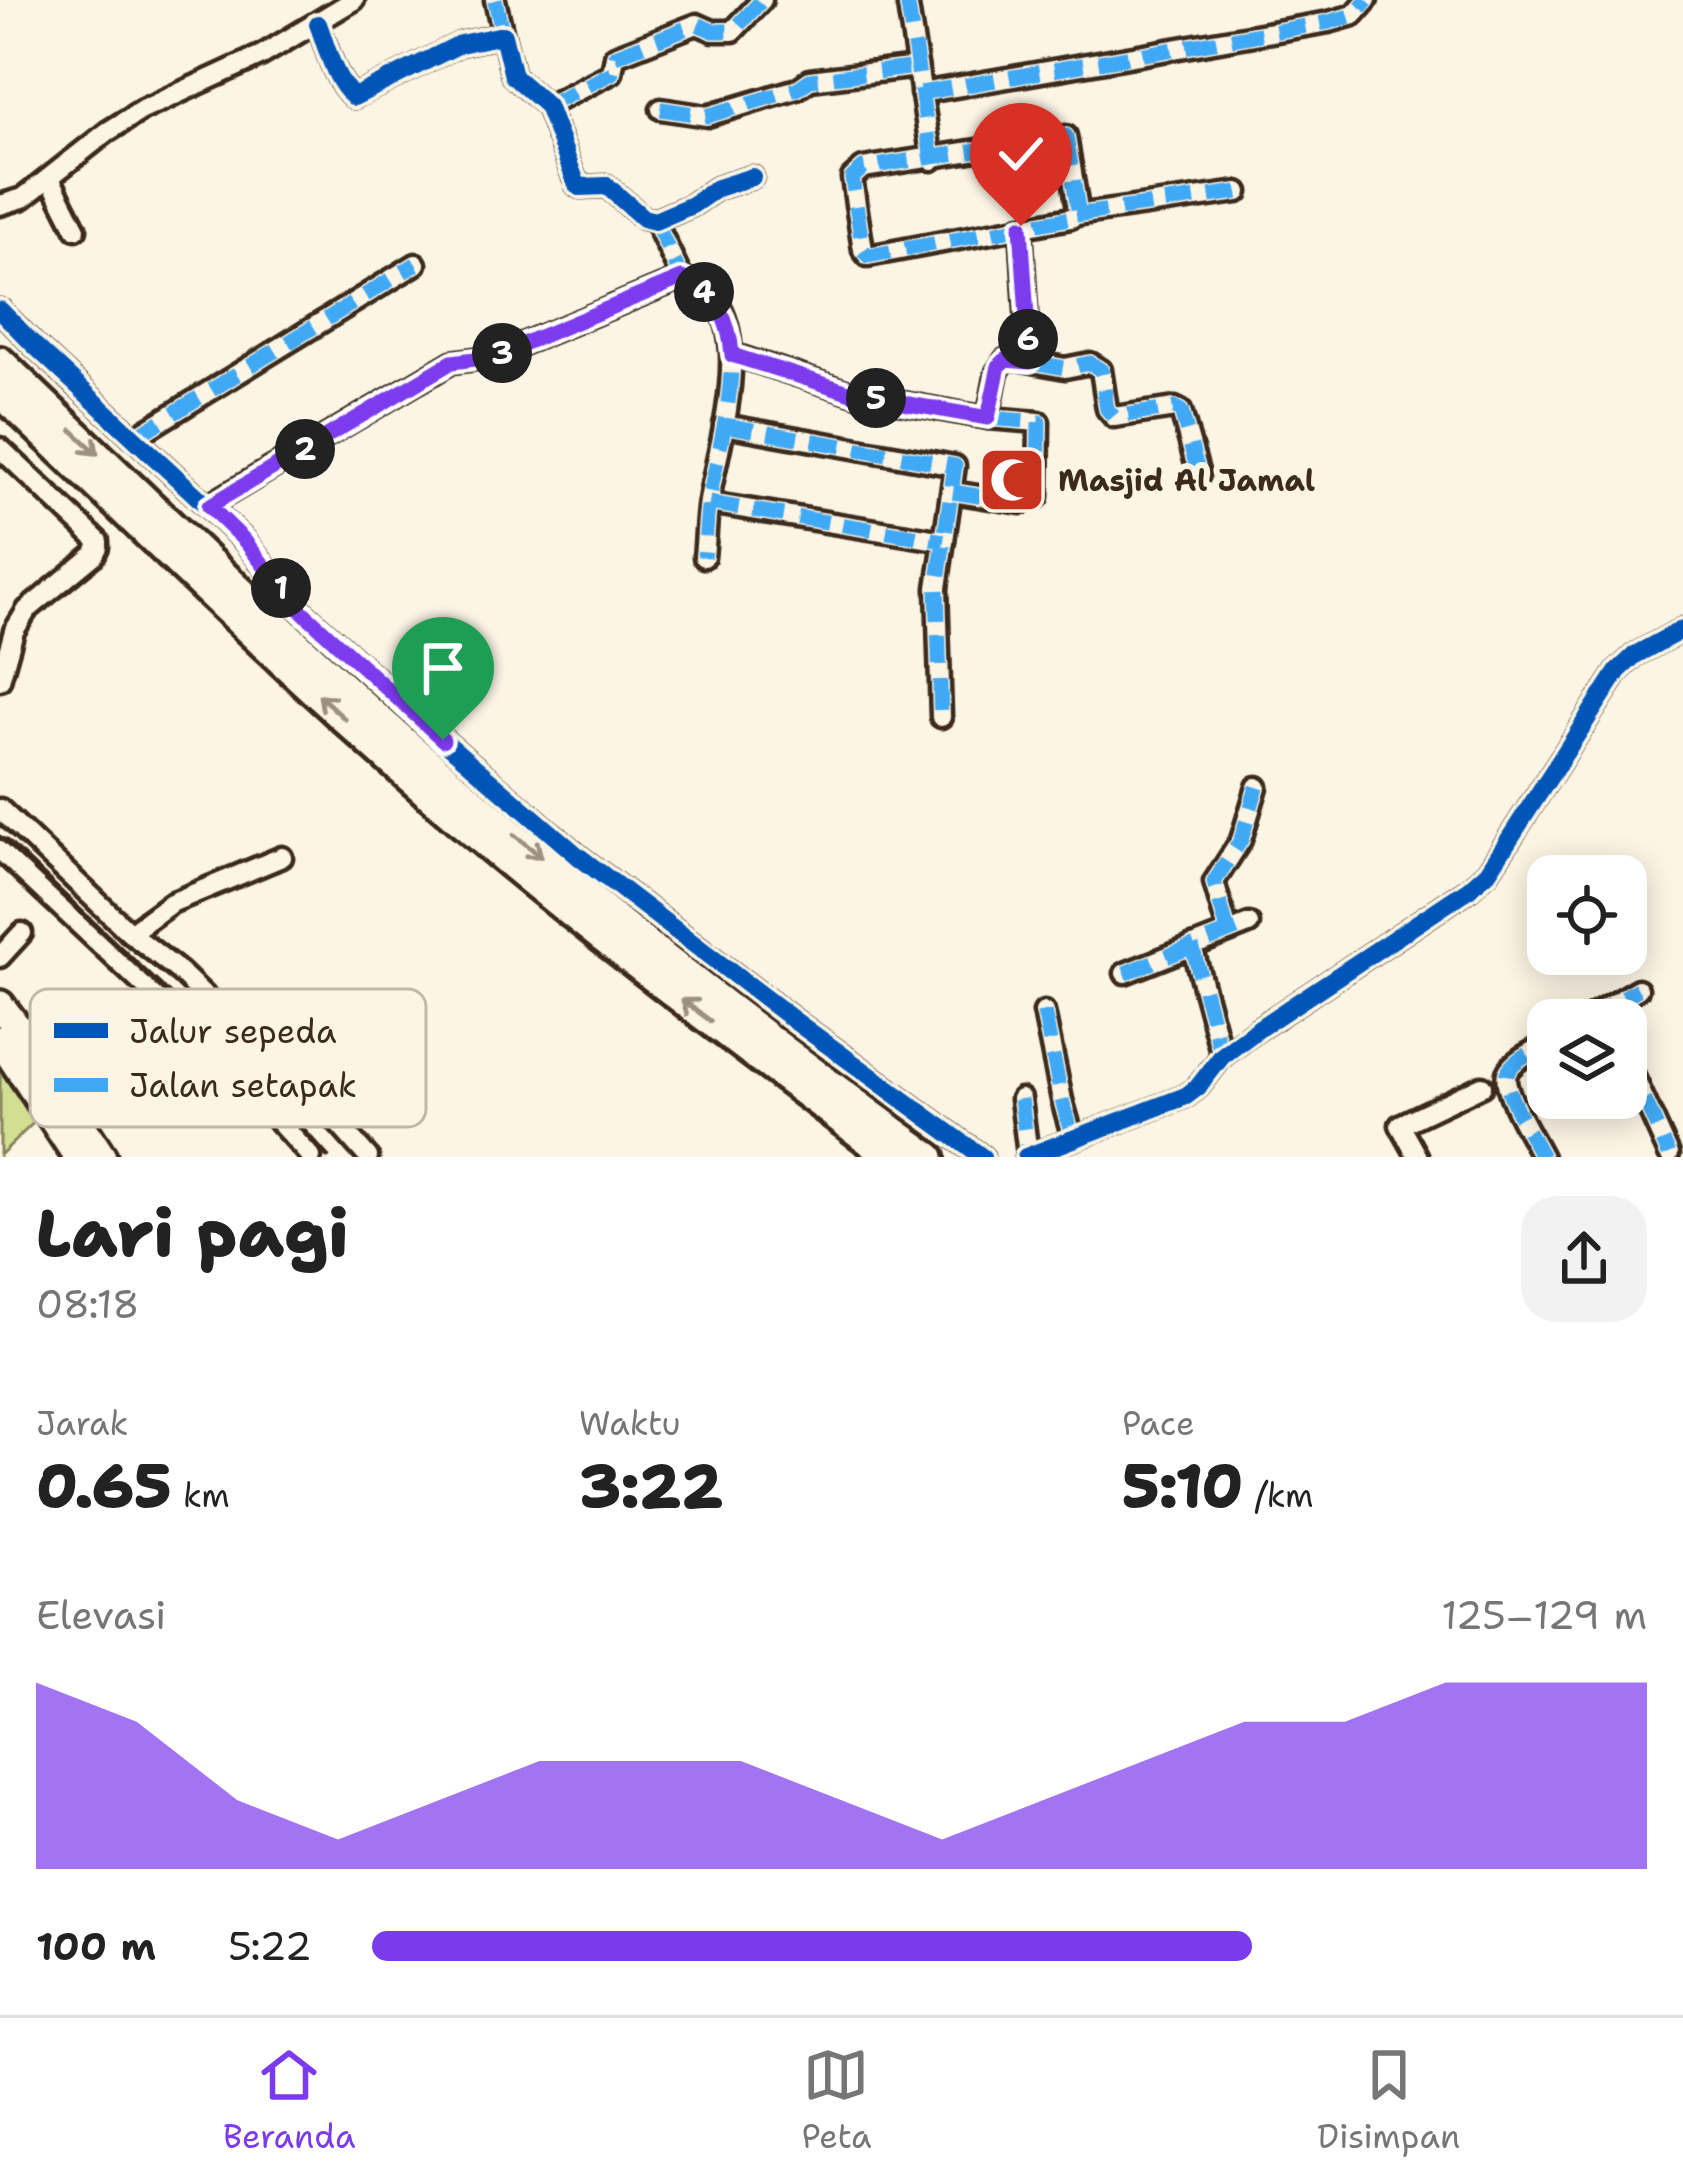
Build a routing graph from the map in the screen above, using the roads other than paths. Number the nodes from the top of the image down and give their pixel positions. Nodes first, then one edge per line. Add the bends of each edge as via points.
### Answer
1 (353, 0) edge
2 (495, 0) edge
3 (763, 0) edge
4 (907, 0) edge
5 (1367, 0) edge
6 (318, 24) junction
7 (503, 35) junction
8 (917, 68) junction
9 (921, 93) junction
10 (547, 106) junction
11 (661, 109) dead end
12 (932, 160) junction
13 (752, 177) dead end
14 (50, 178) junction
15 (1238, 192) dead end
16 (0, 205) edge
17 (1076, 215) junction
18 (655, 221) junction
19 (1021, 226) junction
20 (76, 229) dead end
21 (416, 264) dead end
22 (682, 278) junction
23 (0, 310) edge
24 (732, 355) junction
25 (0, 361) edge
26 (1030, 362) junction
27 (0, 393) edge
28 (988, 418) junction
29 (724, 425) junction
30 (136, 437) junction
31 (0, 448) edge
32 (1199, 475) dead end
33 (953, 492) junction
34 (709, 503) junction
35 (209, 506) junction
36 (944, 541) junction
37 (704, 557) dead end
38 (7, 626) edge
39 (1683, 629) edge
40 (0, 680) edge
41 (941, 717) dead end
42 (1257, 787) dead end
43 (0, 809) edge
44 (0, 850) edge
45 (282, 857) dead end
46 (1249, 923) dead end
47 (1228, 931) junction
48 (22, 933) dead end
49 (130, 933) junction
50 (1192, 946) junction
51 (0, 957) edge
52 (1125, 973) dead end
53 (148, 989) edge
54 (198, 989) edge
55 (1638, 989) dead end
56 (1623, 999) edge
57 (0, 1005) edge
58 (1044, 1012) dead end
59 (0, 1040) edge
60 (30, 1045) edge
61 (1222, 1056) junction
62 (1527, 1056) edge
63 (30, 1085) edge
64 (1482, 1086) dead end
65 (1021, 1099) dead end
66 (1647, 1102) edge
67 (58, 1127) edge
68 (83, 1127) edge
69 (284, 1127) edge
70 (341, 1127) edge
71 (1073, 1138) junction
72 (1672, 1153) edge
73 (366, 1156) edge
74 (1027, 1156) edge
75 (78, 1157) edge
76 (102, 1157) edge
77 (311, 1157) edge
78 (890, 1157) edge
79 (930, 1157) edge
80 (982, 1157) edge
81 (1418, 1157) edge
82 (1542, 1157) edge

1 - 6 street
2 - 7 street
3 - 10 street via 733,31 697,24 615,56 612,73
4 - 8 street
5 - 9 street via 1354,15 1329,22
6 - 7 street via 354,97 460,44
6 - 14 street via 142,110
7 - 10 street via 513,76
8 - 9 street
8 - 11 street via 810,80 707,116
9 - 12 street
10 - 18 street via 577,185 607,186
12 - 17 street via 1066,136
12 - 19 street via 863,168 852,178 868,256
13 - 18 street
14 - 16 street
14 - 20 street
15 - 17 street
17 - 19 street
18 - 22 street
19 - 26 street
21 - 30 street
22 - 24 street via 723,313
22 - 35 street via 491,357 452,362
23 - 30 street
24 - 28 street via 858,395
24 - 29 street
25 -> 79 highway via 308,654 510,832
26 - 28 street via 999,366
26 - 32 street via 1097,366 1114,417 1181,411
78 -> 27 highway via 452,815
28 - 33 street via 1039,422 1040,494 1021,503
29 - 33 street via 956,466
29 - 34 street
30 - 35 street
31 - 38 street via 98,542 94,555
33 - 36 street
34 - 36 street
34 - 37 street
35 - 80 street via 292,602 578,856
36 - 41 street via 937,588
38 - 40 street
39 - 61 street via 1618,671 1469,890
42 - 47 street via 1240,840 1214,882
43 - 49 street
44 - 53 street
45 - 49 street via 171,903
46 - 47 street
47 - 50 street
48 - 51 street
49 - 54 street
50 - 52 street
50 - 61 street
55 - 56 street
57 - 60 highway
58 - 71 street
59 - 63 highway
61 - 71 street via 1186,1096
62 - 82 street via 1506,1078
64 - 81 street via 1400,1125
65 - 74 street
66 - 72 street
67 - 75 highway
68 - 76 highway
69 - 77 street
70 - 73 street
71 - 74 street

